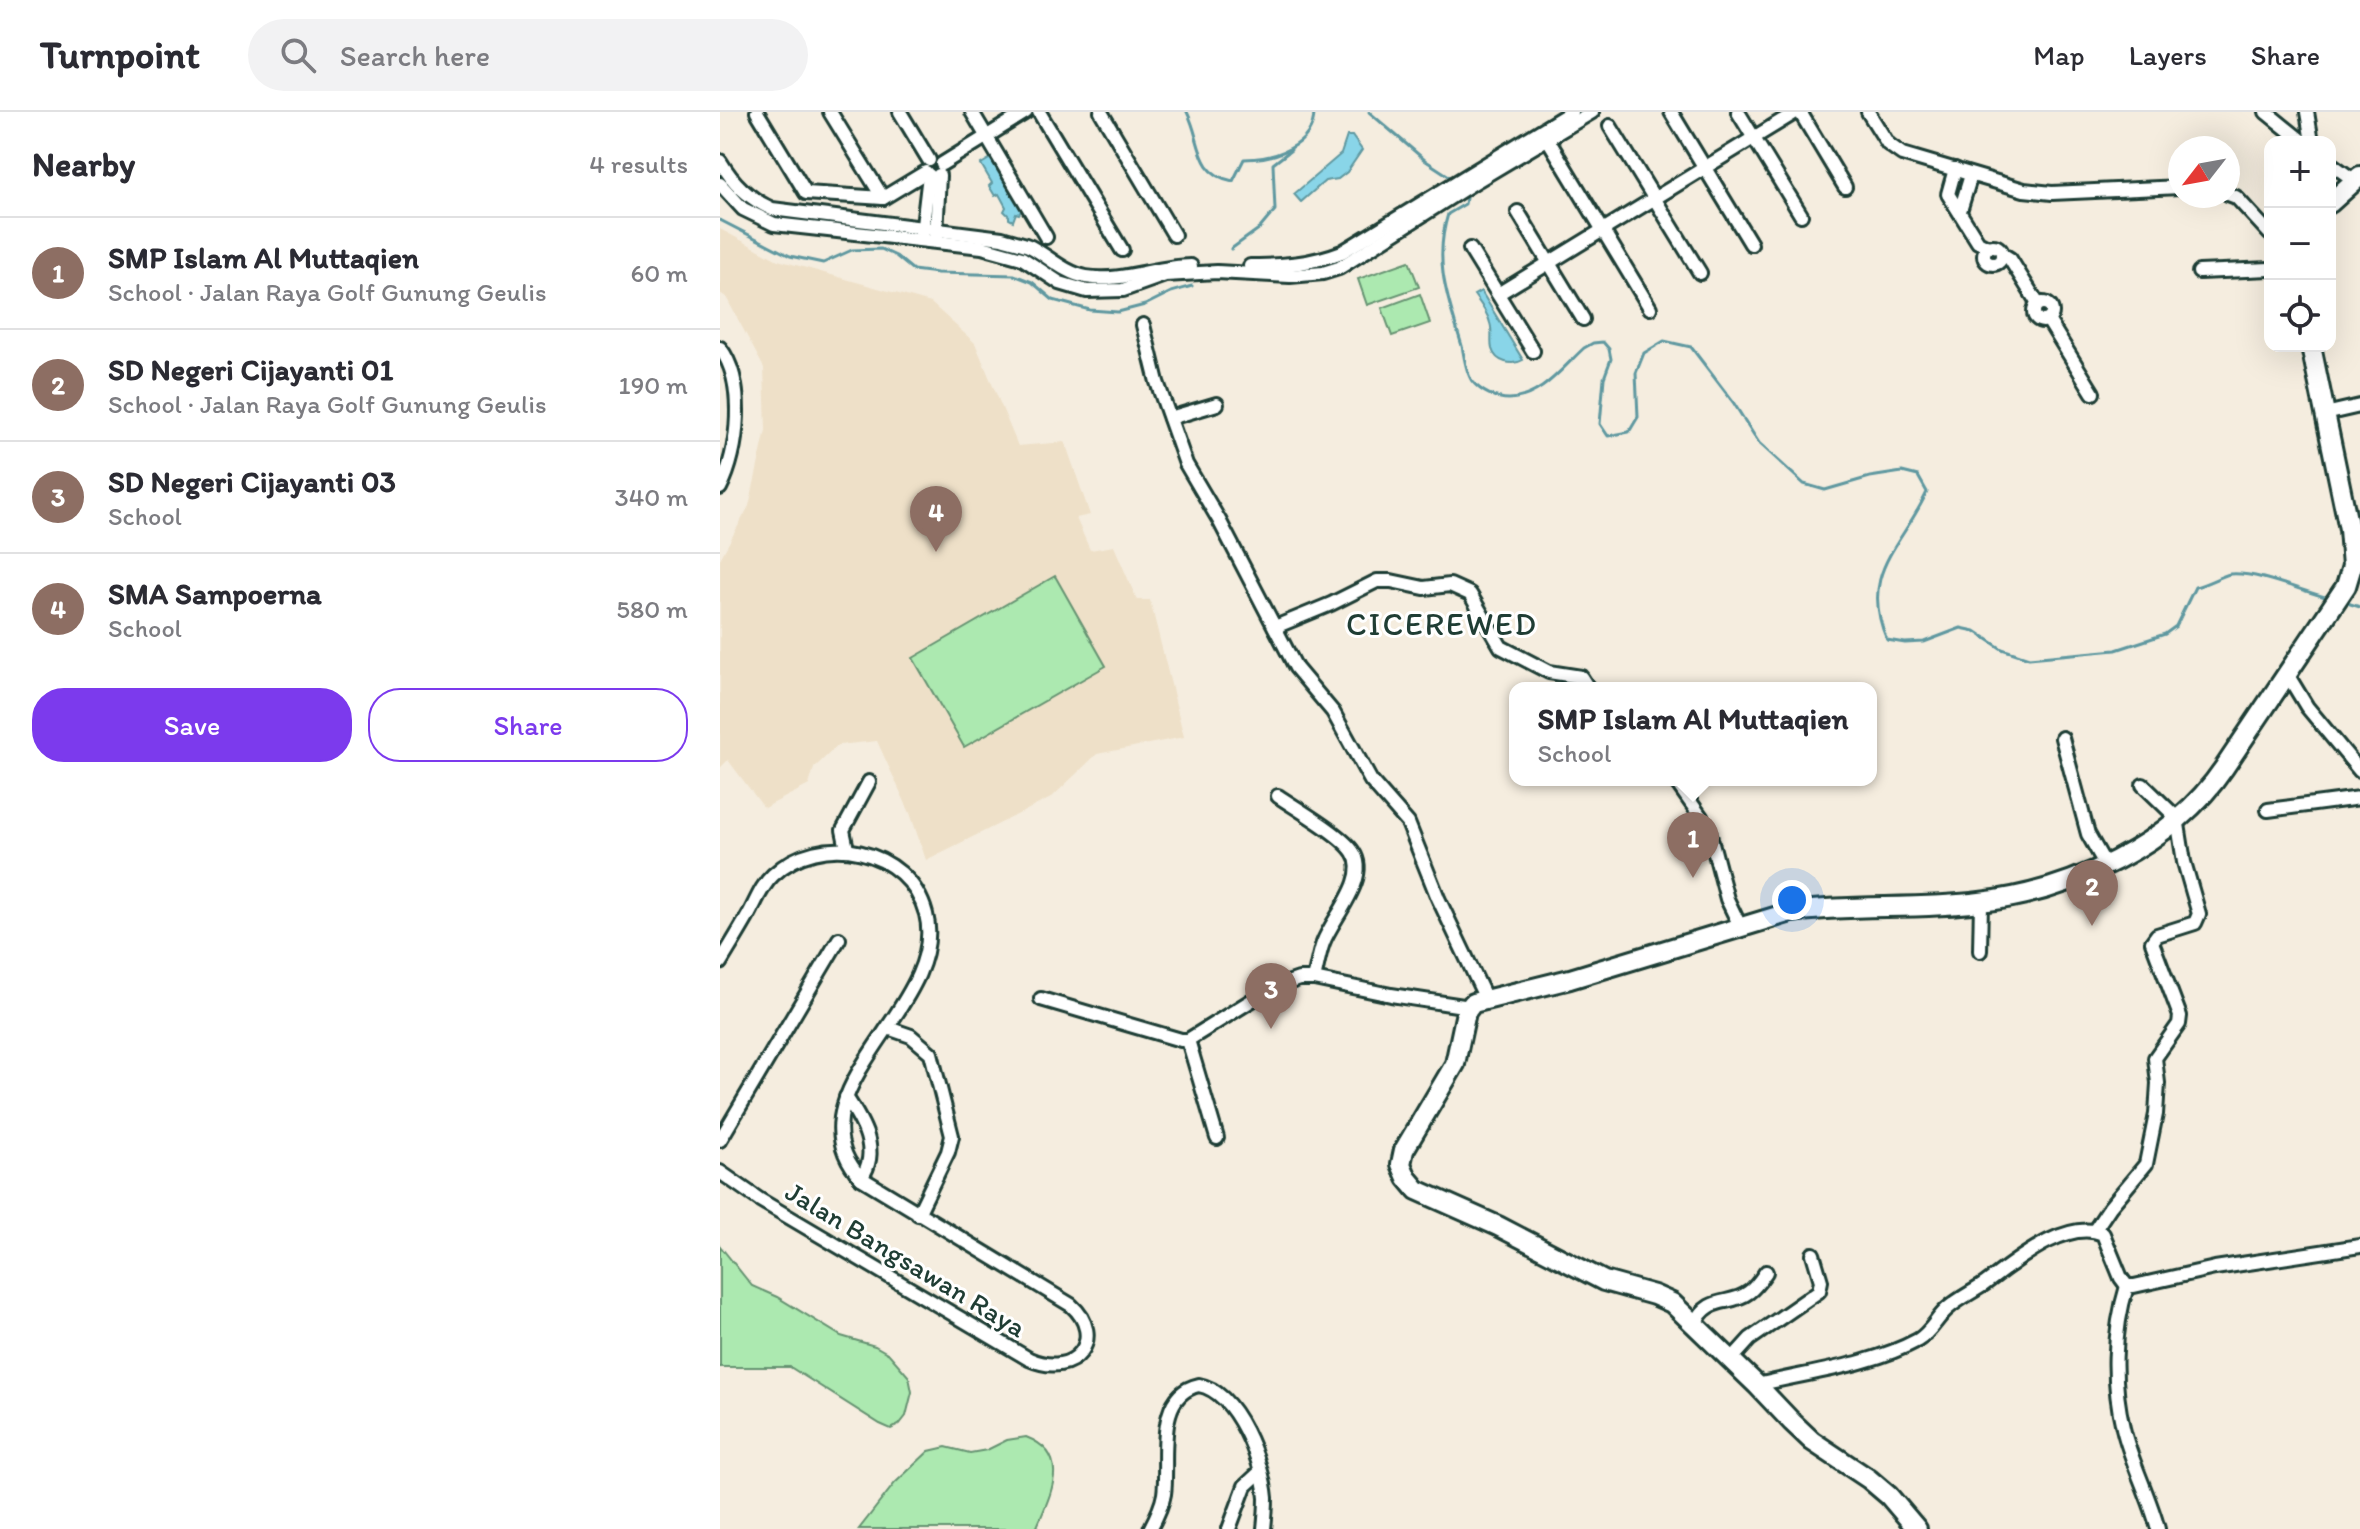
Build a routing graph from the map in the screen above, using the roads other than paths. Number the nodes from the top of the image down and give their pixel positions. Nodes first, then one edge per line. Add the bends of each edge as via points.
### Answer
1 (757, 112) edge
2 (830, 112) edge
3 (900, 112) edge
4 (972, 112) edge
5 (1026, 112) edge
6 (1039, 112) edge
7 (1101, 112) edge
8 (1571, 112) edge
9 (1592, 112) edge
10 (1671, 112) edge
11 (1738, 112) edge
12 (1798, 112) edge
13 (1868, 112) edge
14 (2266, 112) edge
15 (2307, 112) edge
16 (1610, 126) dead end
17 (1545, 135) junction
18 (2296, 136) edge
19 (2311, 136) edge
20 (986, 137) junction
21 (1754, 138) junction
22 (720, 161) edge
23 (2336, 166) edge
24 (1705, 168) junction
25 (933, 169) junction
26 (1955, 169) junction
27 (1971, 175) junction
28 (2357, 178) edge
29 (720, 184) edge
30 (1845, 187) dead end
31 (2168, 188) edge
32 (2336, 197) edge
33 (883, 198) junction
34 (1654, 199) junction
35 (2240, 201) edge
36 (1960, 211) junction
37 (1518, 212) dead end
38 (1801, 215) dead end
39 (2264, 227) edge
40 (1603, 230) junction
41 (929, 235) junction
42 (1174, 235) dead end
43 (1046, 237) dead end
44 (1751, 244) dead end
45 (1470, 249) dead end
46 (1122, 250) dead end
47 (1549, 263) junction
48 (2264, 269) edge
49 (2199, 272) dead end
50 (1700, 273) dead end
51 (1498, 294) junction
52 (1650, 308) dead end
53 (1583, 319) dead end
54 (1143, 325) dead end
55 (720, 348) edge
56 (1533, 351) dead end
57 (2312, 352) edge
58 (2093, 393) dead end
59 (1217, 404) dead end
60 (2360, 406) edge
61 (2325, 414) junction
62 (1170, 418) junction
63 (720, 488) edge
64 (1275, 627) junction
65 (2287, 674) junction
66 (1584, 682) edge
67 (2062, 738) dead end
68 (2360, 771) edge
69 (869, 782) dead end
70 (2143, 785) dead end
71 (1679, 786) edge
72 (1278, 796) dead end
73 (2360, 798) edge
74 (2268, 810) dead end
75 (2177, 818) junction
76 (847, 849) junction
77 (2105, 864) junction
78 (1981, 902) junction
79 (1740, 926) junction
80 (839, 939) dead end
81 (1980, 951) dead end
82 (720, 963) edge
83 (1314, 979) junction
84 (1041, 999) dead end
85 (1478, 1003) junction
86 (888, 1028) junction
87 (1188, 1040) junction
88 (846, 1097) junction
89 (1217, 1138) dead end
90 (720, 1140) edge
91 (720, 1172) edge
92 (861, 1178) junction
93 (918, 1214) junction
94 (2094, 1231) junction
95 (2360, 1246) edge
96 (1813, 1254) dead end
97 (1766, 1272) dead end
98 (2127, 1286) junction
99 (1695, 1324) junction
100 (1731, 1360) junction
101 (1757, 1385) junction
102 (1259, 1473) junction
103 (1150, 1529) edge
104 (1229, 1529) edge
105 (1264, 1529) edge
106 (1917, 1529) edge
107 (2158, 1529) edge

1 - 33 street via 806,193
2 - 33 street
3 - 25 street
4 - 20 street
5 - 20 street
6 - 46 street
7 - 42 street
8 - 17 street
9 - 17 street
10 - 24 street
11 - 21 street
12 - 21 street
12 - 30 street
13 - 26 street via 1888,144 1902,154
14 - 18 street
15 - 19 street
16 - 34 street
17 - 40 street
17 - 41 street via 1411,216 1339,268 1323,273 1165,275 1123,290 1087,291 1060,283 1022,258
20 - 25 street
20 - 43 street
21 - 24 street
21 - 38 street
22 - 41 street via 735,185 772,209
23 - 28 street
24 - 34 street
24 - 44 street
25 - 33 street
25 - 41 street
26 - 27 street
26 - 36 street via 1948,194
27 - 31 street via 2052,193
27 - 36 street
28 - 32 main road
29 - 41 street via 743,209 774,224
34 - 40 street
34 - 50 street
35 - 39 street
36 - 58 street via 1978,242 1988,247 1988,263 1998,263 2002,254 2010,259 2038,304 2051,307 2048,320
37 - 47 street
40 - 47 street
40 - 52 street
45 - 51 street
47 - 51 street
47 - 53 street
48 - 49 street
51 - 56 street
54 - 62 street
55 - 63 street via 731,372 737,423 733,457
57 - 61 main road
59 - 62 street
60 - 61 street
61 - 65 main road via 2352,566 2346,586
62 - 64 street via 1186,464
64 - 66 street via 1377,581 1424,588 1450,585 1470,594 1499,646 1549,672
64 - 85 street via 1296,668 1333,712 1371,781 1408,823
65 - 68 street
65 - 75 main road via 2217,779
67 - 77 street via 2088,834
69 - 76 street via 843,830
70 - 75 street
71 - 79 street via 1710,835
72 - 83 street via 1337,837 1354,853 1357,865 1353,890 1323,941
73 - 74 street
75 - 77 main road
75 - 94 street via 2199,914 2195,923 2157,935 2151,945 2179,1009 2179,1024 2155,1058 2156,1114 2146,1164
76 - 82 street via 811,852 774,874
76 - 86 street via 870,854 898,872 926,914 920,966
77 - 78 main road via 2055,886
78 - 79 main road via 1823,908
78 - 81 street
79 - 85 main road
80 - 90 street
83 - 85 street via 1391,995
83 - 87 street via 1287,981 1270,989
84 - 87 street
85 - 99 main road via 1466,1012 1455,1064 1404,1150 1401,1164 1407,1178 1417,1190 1584,1272 1665,1299
86 - 88 street
86 - 93 street via 911,1036 931,1053 952,1136
87 - 89 street
88 - 92 street via 839,1119 840,1142
88 - 92 street via 868,1139 870,1161
91 - 93 street, Jalan Bangsawan Raya via 1013,1350 1048,1366 1074,1359 1086,1339 1079,1312
92 - 93 street
94 - 98 street via 2103,1234
94 - 101 street via 2073,1232 2037,1246 1961,1298 1915,1341
95 - 98 street
96 - 100 street via 1819,1291 1750,1339
97 - 99 street via 1749,1292 1712,1304
98 - 107 street via 2116,1335 2120,1410
99 - 100 main road
100 - 101 main road
101 - 106 main road via 1812,1441 1889,1496
102 - 103 street via 1247,1433 1227,1402 1206,1386 1192,1386 1175,1400 1168,1417 1164,1499
102 - 104 street via 1245,1486
102 - 105 street via 1266,1498

